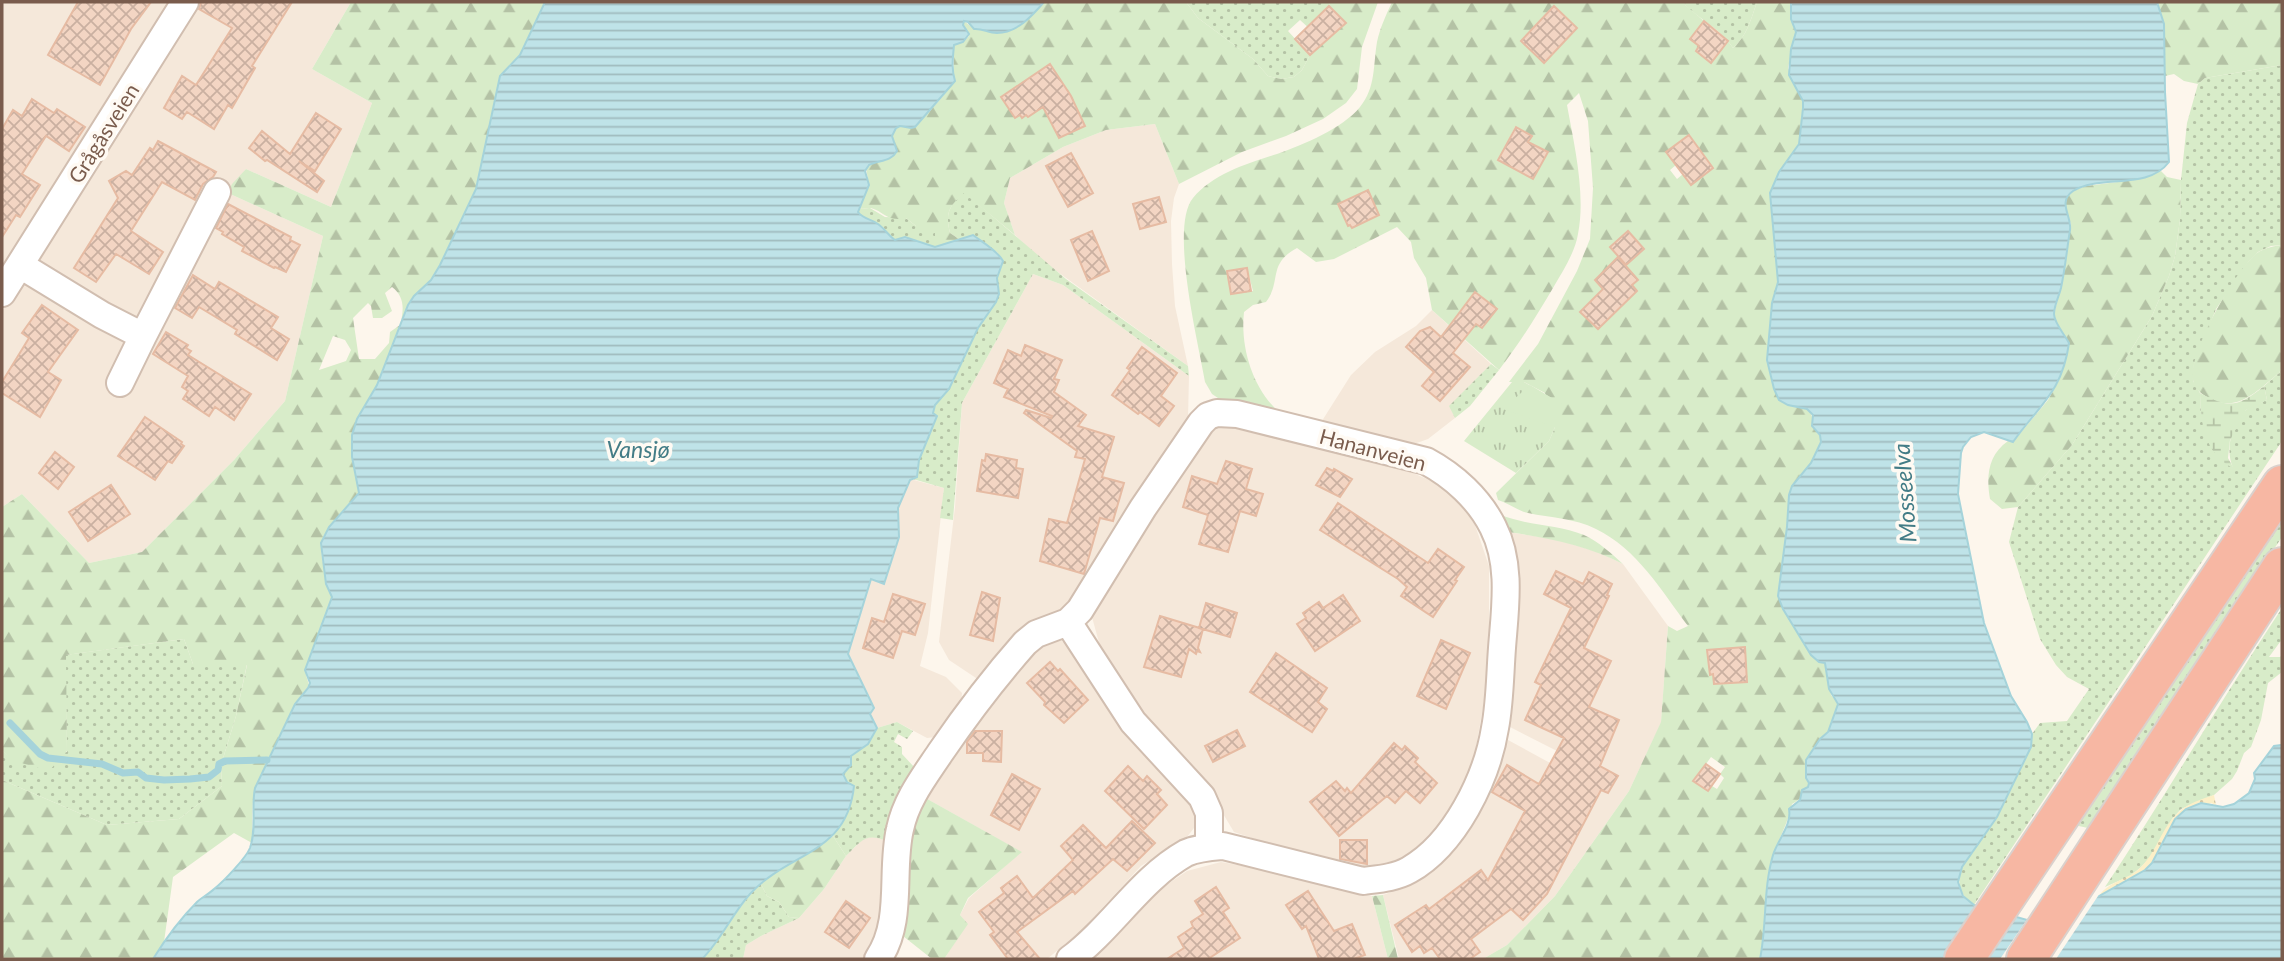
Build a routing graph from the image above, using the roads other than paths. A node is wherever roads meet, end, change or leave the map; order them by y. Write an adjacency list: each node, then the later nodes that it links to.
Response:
1 (185, 2): 3 (street, Grågåsveien)
2 (217, 192): 5 (street)
3 (20, 265): 4 (street, Grågåsveien); 5 (street)
4 (2, 293)
5 (144, 336): 6 (street)
6 (120, 383)
7 (2282, 485): 13 (highway)
8 (2282, 567): 14 (highway)
9 (1068, 622): 10 (street); 10 (street, Hananveien); 11 (street)
10 (1209, 847): 12 (street, Hananveien)
11 (878, 959)
12 (1070, 959)
13 (1964, 959)
14 (2026, 959)

